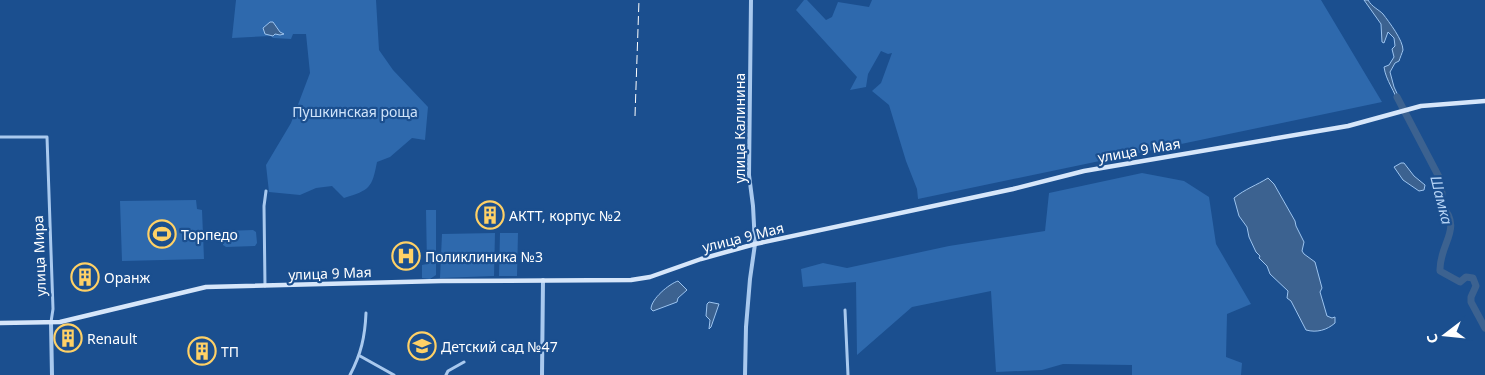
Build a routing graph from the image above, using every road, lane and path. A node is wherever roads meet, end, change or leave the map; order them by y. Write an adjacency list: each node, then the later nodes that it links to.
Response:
1 (751, 0): 5 (street, улица Калинина)
2 (1485, 101): 5 (main road, улица 9 Мая)
3 (0, 137): 11 (street, улица Мира)
4 (266, 192): 7 (street)
5 (755, 244): 6 (main road, улица 9 Мая); 19 (street, улица Калинина)
6 (543, 280): 7 (main road, улица 9 Мая); 18 (street)
7 (265, 286): 11 (main road, улица 9 Мая)
8 (845, 310): 20 (street)
9 (366, 313): 12 (street)
10 (0, 323): 11 (main road, улица 9 Мая)
11 (51, 323): 14 (street, улица Мира)
12 (360, 356): 15 (street); 16 (street)
13 (464, 362): 17 (street)
14 (52, 375)
15 (350, 375)
16 (394, 375)
17 (446, 375)
18 (542, 375)
19 (745, 375)
20 (848, 375)

